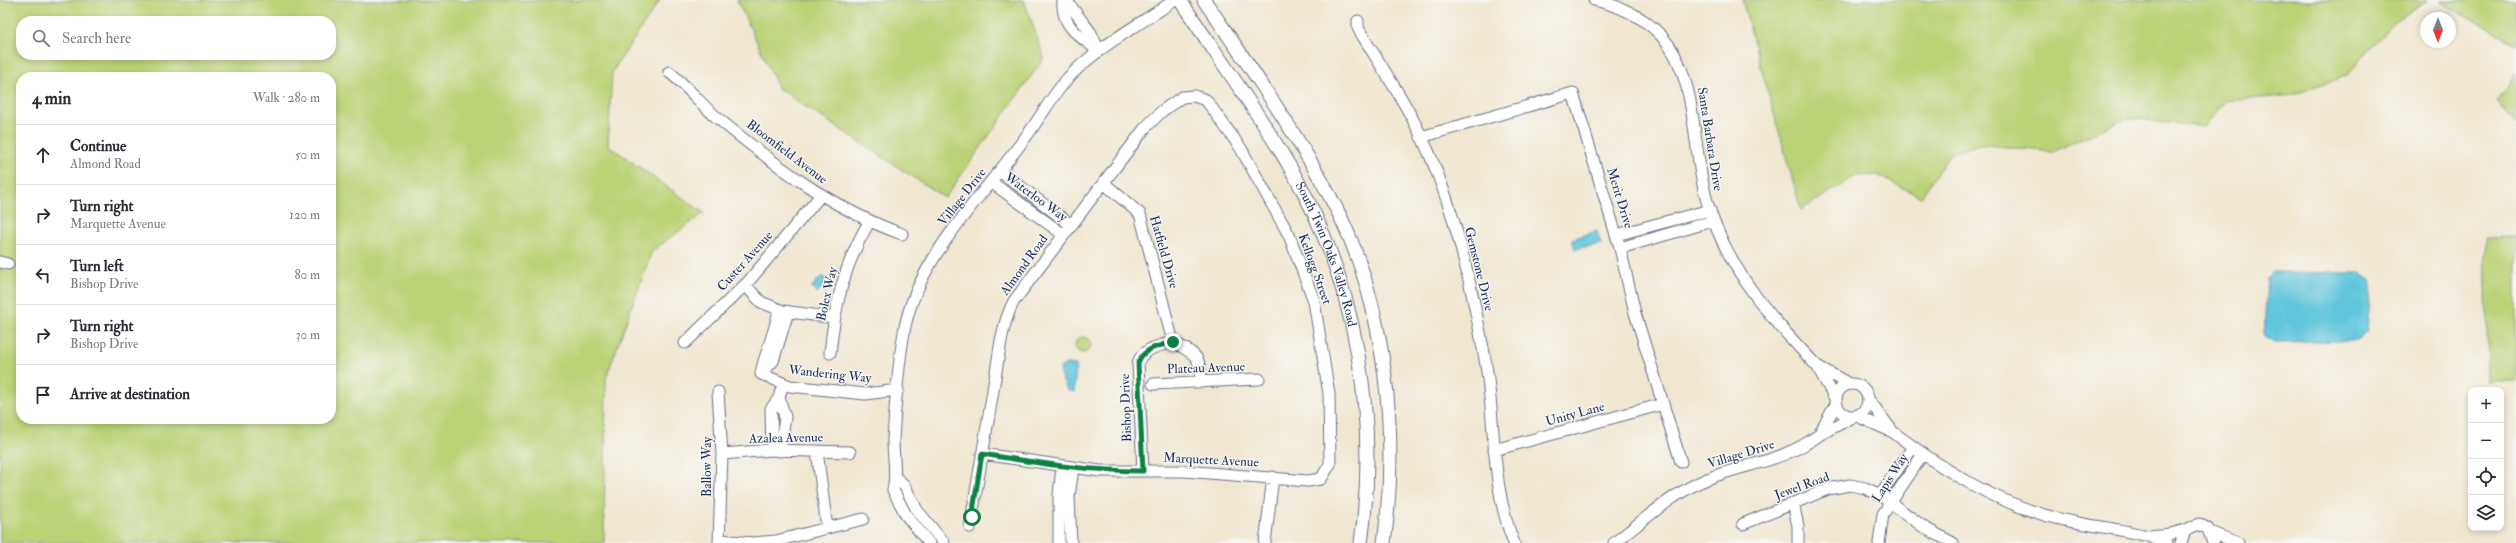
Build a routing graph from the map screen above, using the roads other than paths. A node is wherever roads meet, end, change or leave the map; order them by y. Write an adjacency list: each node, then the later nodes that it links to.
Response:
1 (1064, 0): 6 (street); 8 (street)
2 (1175, 0): 9 (street, Village Drive)
3 (1180, 0): 82 (main road, South Twin Oaks Valley Road)
4 (1204, 0): 83 (main road, South Twin Oaks Valley Road)
5 (1594, 0): 17 (street, Santa Barbara Drive)
6 (1077, 16): 8 (street); 9 (street)
7 (1358, 21): 12 (street, Gemstone Drive)
8 (1069, 24): 9 (street)
9 (1099, 51): 13 (street, Village Drive)
10 (669, 72): 16 (street, Bloomfield Avenue)
11 (1194, 96): 15 (street, Almond Road); 64 (street, Kellogg Street)
12 (1421, 137): 24 (street, Merit Drive); 52 (street, Gemstone Drive)
13 (1000, 171): 14 (street, Village Drive); 20 (street, Waterloo Way)
14 (992, 182): 23 (street, Waterloo Way); 39 (street, Village Drive)
15 (1105, 184): 20 (street, Almond Road); 30 (street, Hatfield Drive)
16 (821, 195): 19 (street, Bloomfield Avenue); 27 (street, Custer Avenue)
17 (1710, 210): 18 (street, Santa Barbara Drive); 21 (street)
18 (1714, 221): 25 (street); 33 (street, Santa Barbara Drive)
19 (869, 222): 22 (street, Bloomfield Avenue); 29 (street, Bolex Way)
20 (1071, 225): 23 (street, Almond Road)
21 (1642, 229): 24 (street); 25 (street)
22 (902, 234)
23 (1064, 235): 56 (street, Almond Road)
24 (1616, 235): 26 (street, Merit Drive)
25 (1645, 241): 26 (street)
26 (1620, 248): 44 (street, Merit Drive)
27 (745, 285): 28 (street); 31 (street, Custer Avenue)
28 (783, 311): 29 (street); 36 (street, Wandering Way)
29 (835, 318): 32 (street, Bolex Way)
30 (1173, 342): 35 (street); 60 (street, Bishop Drive)
31 (685, 343)
32 (830, 353)
33 (1818, 366): 38 (street, Santa Barbara Drive); 43 (street, Santa Barbara Drive)
34 (1260, 380): 35 (street, Plateau Avenue)
35 (1201, 382): 37 (street, Plateau Avenue)
36 (783, 383): 39 (street, Wandering Way); 41 (street)
37 (1153, 384)
38 (1849, 384): 42 (street); 43 (street)
39 (898, 390): 63 (street, Village Drive)
40 (718, 392): 55 (street, Ballow Way)
41 (779, 398): 46 (street); 47 (street)
42 (1869, 400): 45 (street); 48 (street)
43 (1836, 402): 45 (street); 49 (street, Village Drive)
44 (1663, 404): 52 (street, Unity Lane); 58 (street, Merit Drive)
45 (1855, 417): 48 (street); 49 (street, Village Drive)
46 (771, 426): 47 (street); 51 (street)
47 (783, 427): 51 (street)
48 (1893, 432): 50 (street)
49 (1819, 435): 85 (street, Village Drive)
50 (1913, 447): 57 (street); 62 (street, Lapis Way)
51 (776, 450): 53 (street, Azalea Avenue); 55 (street, Azalea Avenue)
52 (1494, 450): 84 (street, Gemstone Drive)
53 (817, 452): 54 (street, Azalea Avenue); 72 (street)
54 (850, 452)
55 (722, 454): 76 (street, Ballow Way)
56 (982, 454): 59 (street, Marquette Avenue); 71 (street, Almond Road)
57 (1923, 454): 65 (street, Lapis Way); 74 (street)
58 (1681, 462)
59 (1067, 468): 60 (street, Marquette Avenue); 79 (street); 80 (street)
60 (1143, 471): 61 (street, Marquette Avenue)
61 (1273, 477): 64 (street, Marquette Avenue); 81 (street)
62 (1892, 477): 65 (street); 66 (street, Lapis Way)
63 (896, 478): 77 (street, Village Drive); 78 (street)
64 (1321, 479)
65 (1902, 484): 67 (street, Lapis Way)
66 (1880, 495): 67 (street, Jewel Road); 68 (street, Jewel Road)
67 (1890, 501): 87 (street, Lapis Way); 88 (street, Jewel Road)
68 (1793, 503): 70 (street, Jewel Road); 86 (street)
69 (863, 519): 72 (street)
70 (1743, 524)
71 (970, 527)
72 (827, 528): 76 (street)
73 (2185, 530): 74 (street); 75 (street); 90 (street)
74 (2148, 536): 89 (street)
75 (2212, 538): 91 (street)
76 (719, 541)
77 (929, 543)
78 (944, 543)
79 (1059, 543)
80 (1070, 543)
81 (1265, 543)
82 (1361, 543)
83 (1384, 543)
84 (1514, 543)
85 (1614, 543)
86 (1798, 543)
87 (1879, 543)
88 (1952, 543)
89 (2167, 543)
90 (2181, 543)
91 (2238, 543)

